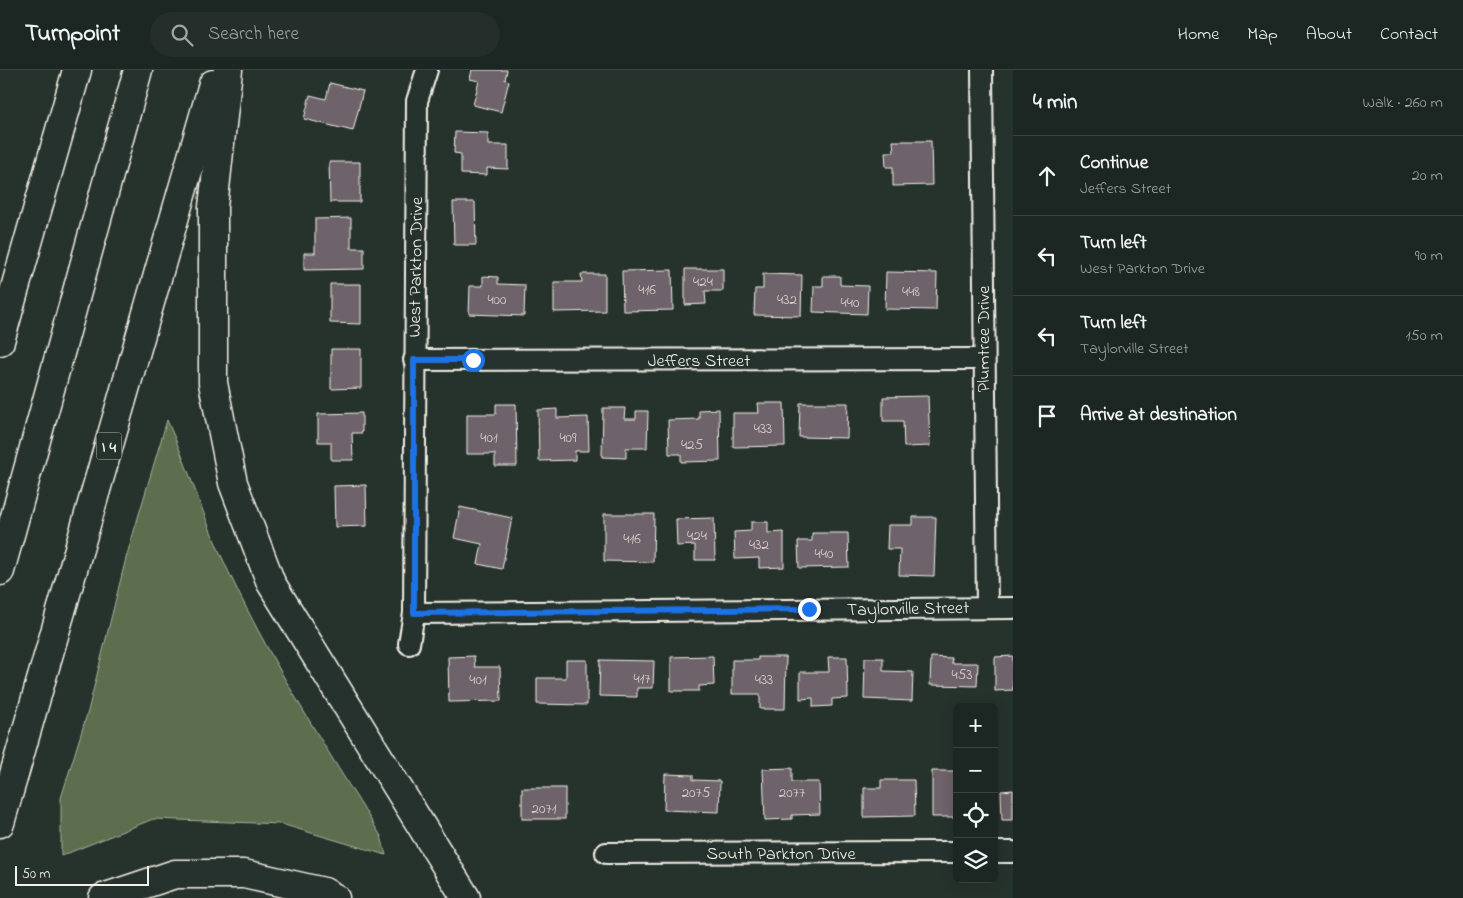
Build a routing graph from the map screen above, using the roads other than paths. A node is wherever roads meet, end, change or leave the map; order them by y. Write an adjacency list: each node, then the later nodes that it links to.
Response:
1 (77, 70): 7 (highway)
2 (138, 70): 12 (highway)
3 (218, 70): 17 (highway, I 4)
4 (228, 70): 24 (highway)
5 (427, 70): 11 (street, West Parkton Drive)
6 (982, 70): 10 (street, Plumtree Drive)
7 (20, 272): 8 (highway); 9 (highway)
8 (0, 314)
9 (0, 341)
10 (983, 359): 11 (street, Jeffers Street); 13 (street, Plumtree Drive)
11 (414, 360): 15 (street, West Parkton Drive)
12 (0, 571)
13 (987, 608): 14 (street, Taylorville Street); 15 (street, Taylorville Street)
14 (1013, 608)
15 (414, 613): 16 (street, West Parkton Drive)
16 (409, 644)
17 (0, 823)
18 (953, 852): 21 (street, South Parkton Drive)
19 (998, 852): 20 (street)
20 (1013, 852)
21 (606, 853)
22 (103, 898): 23 (highway)
23 (335, 898)
24 (466, 898)

